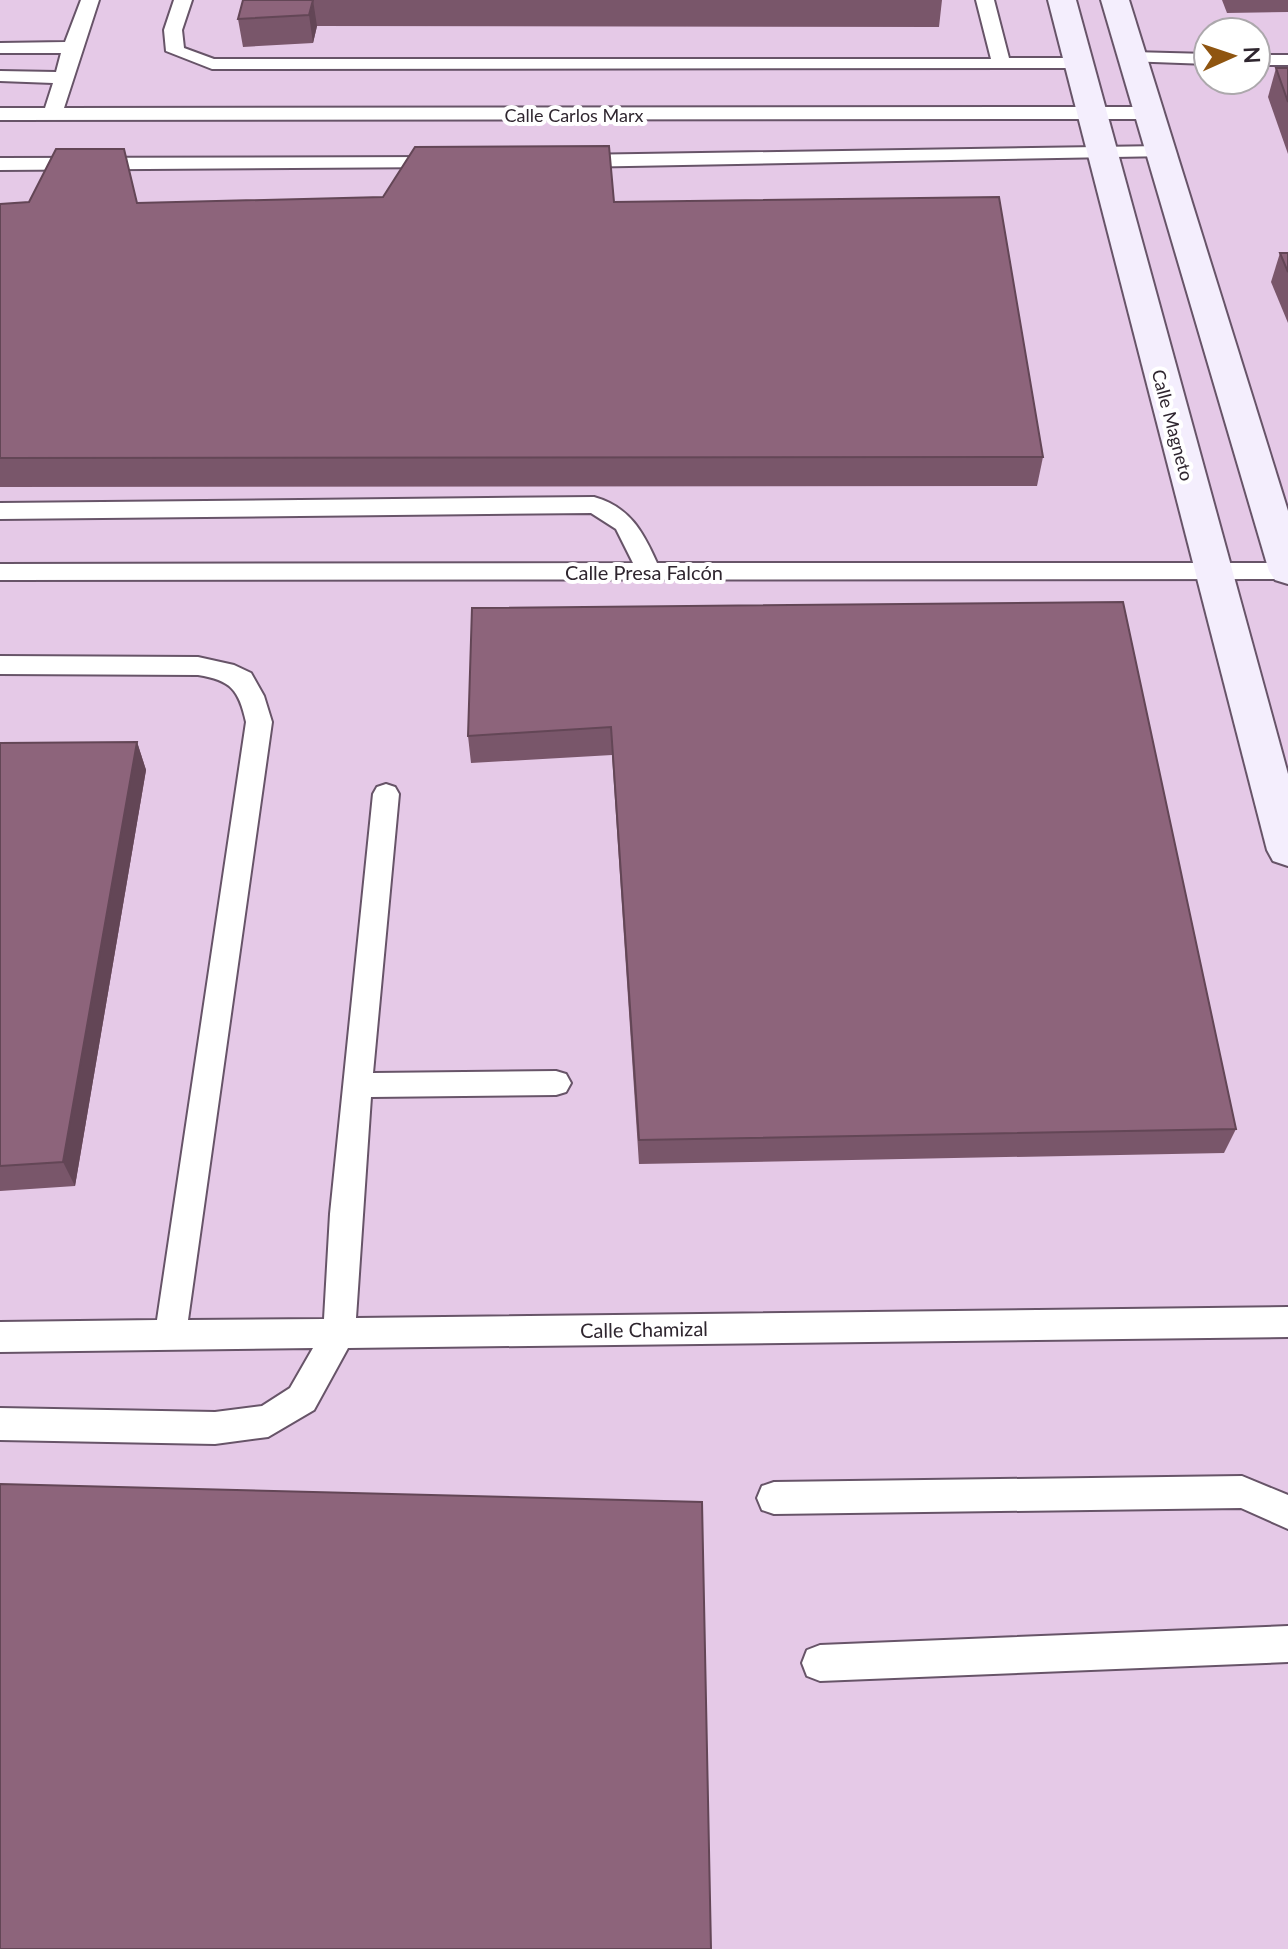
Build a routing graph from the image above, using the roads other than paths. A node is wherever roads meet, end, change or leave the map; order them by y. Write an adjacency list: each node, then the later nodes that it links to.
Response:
1 (90, 0): 6 (lane)
2 (183, 0): 11 (lane)
3 (985, 0): 11 (lane)
4 (1062, 0): 10 (main road, Calle Magneto)
5 (1115, 0): 8 (main road)
6 (72, 47): 7 (lane); 13 (lane)
7 (0, 48)
8 (1132, 57): 9 (lane); 15 (main road)
9 (1192, 59)
10 (1079, 63): 11 (lane); 14 (main road, Calle Magneto)
11 (1001, 64)
12 (0, 76): 13 (lane)
13 (63, 78): 17 (lane)
14 (1091, 113): 15 (lane, Calle Carlos Marx); 17 (lane, Calle Carlos Marx); 19 (main road, Calle Magneto)
15 (1149, 113): 18 (main road)
16 (0, 114): 17 (lane, Calle Carlos Marx)
17 (53, 114)
18 (1162, 152): 19 (lane); 25 (main road)
19 (1102, 154): 20 (lane); 24 (main road, Calle Magneto)
20 (550, 161)
21 (455, 163): 22 (lane)
22 (0, 164)
23 (0, 511): 27 (lane)
24 (1211, 569): 25 (lane, Calle Presa Falcón); 27 (lane, Calle Presa Falcón); 30 (main road, Calle Magneto)
25 (1288, 571)
26 (0, 572): 27 (lane, Calle Presa Falcón)
27 (649, 572)
28 (0, 665): 35 (lane)
29 (386, 794): 32 (lane)
30 (1288, 850)
31 (556, 1083): 32 (lane)
32 (360, 1085): 34 (lane)
33 (1288, 1322): 34 (lane, Calle Chamizal)
34 (339, 1333): 35 (lane, Calle Chamizal); 37 (lane)
35 (171, 1335): 36 (lane, Calle Chamizal)
36 (0, 1337)
37 (0, 1424)
38 (774, 1498): 39 (lane)
39 (1288, 1512)
40 (1288, 1644): 41 (lane)
41 (820, 1663)

